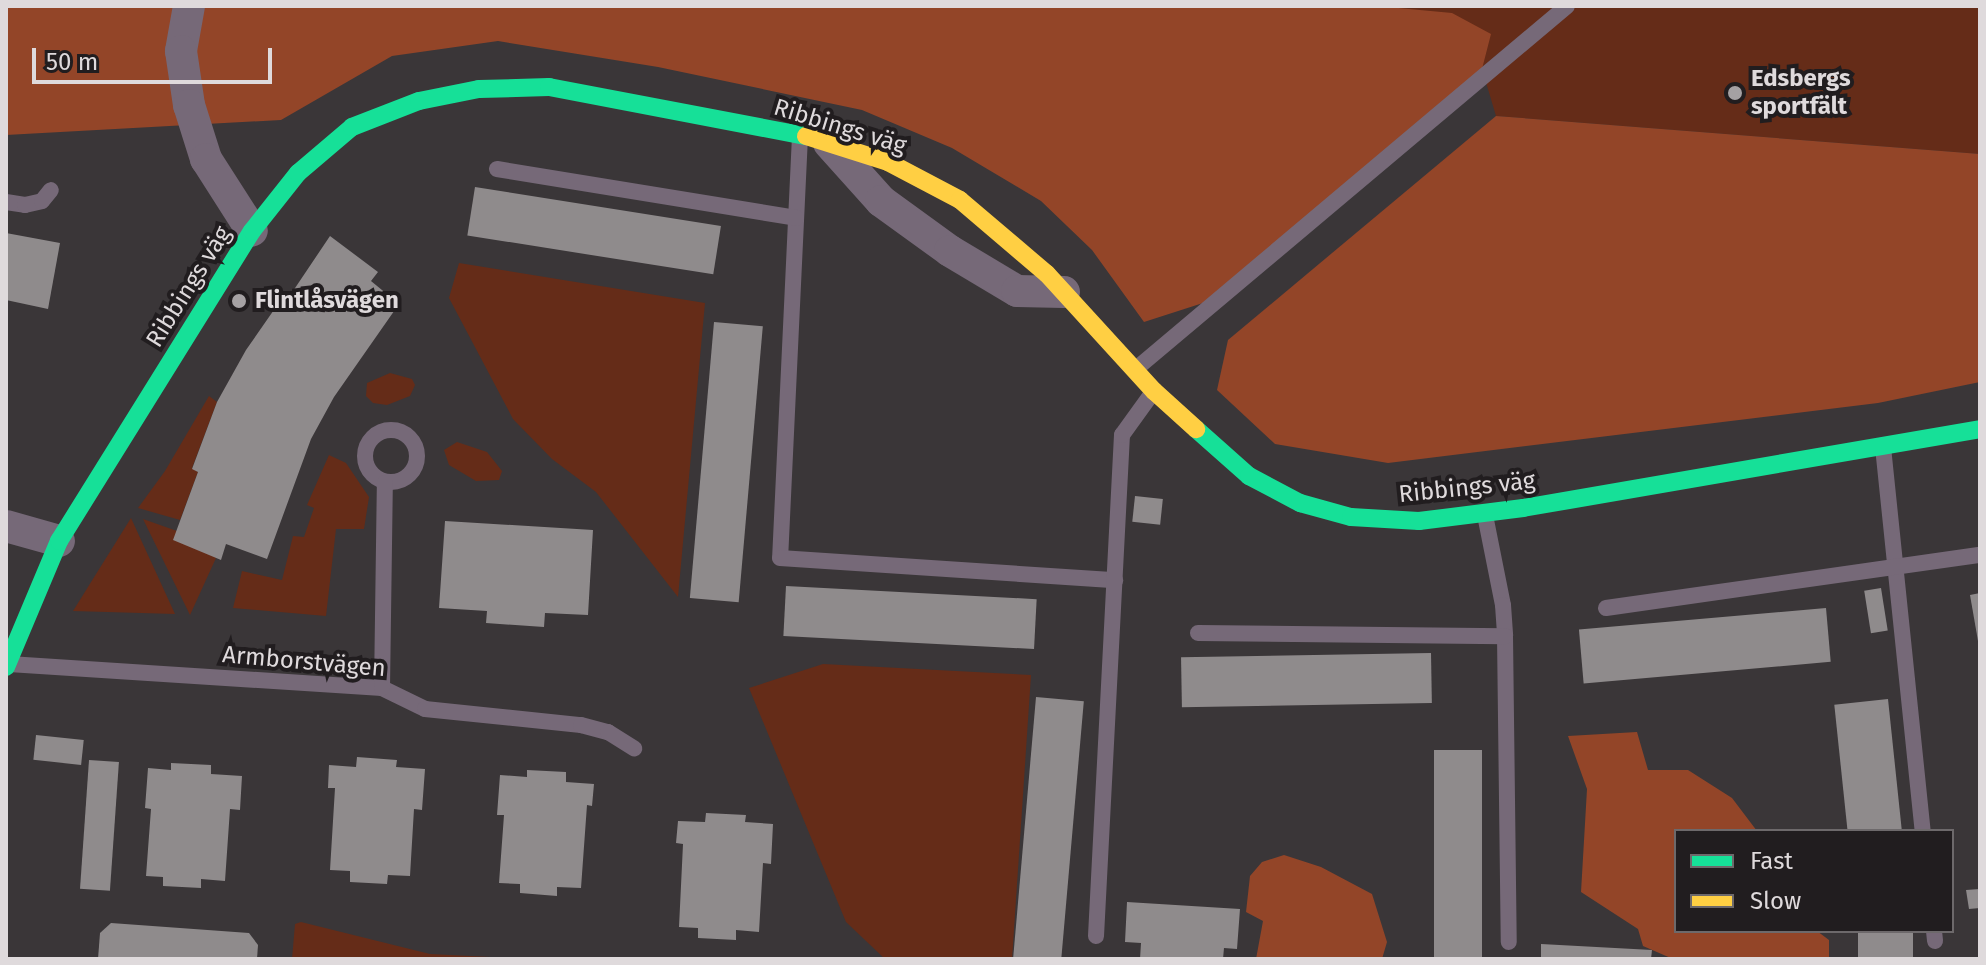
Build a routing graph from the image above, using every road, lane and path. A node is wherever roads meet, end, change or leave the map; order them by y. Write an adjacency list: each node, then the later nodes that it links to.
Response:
1 (189, 6): 8 (street)
2 (1567, 6): 10 (lane)
3 (815, 139): 7 (lane); 8 (street, Ribbings väg); 9 (street, Ribbings väg); 9 (street)
4 (497, 169): 7 (lane)
5 (51, 190): 6 (lane)
6 (6, 202)
7 (796, 218): 20 (lane)
8 (252, 231): 17 (street, Ribbings väg)
9 (1064, 292): 10 (street, Ribbings väg)
10 (1136, 369): 11 (street, Ribbings väg)
11 (1154, 391): 15 (street, Ribbings väg); 20 (lane)
12 (1980, 429): 13 (street, Ribbings väg)
13 (1883, 446): 15 (street, Ribbings väg); 19 (lane)
14 (385, 483): 25 (lane)
15 (1484, 513): 23 (lane)
16 (6, 526): 17 (street)
17 (59, 541): 24 (street, Ribbings väg)
18 (1980, 555): 19 (lane)
19 (1895, 568): 21 (lane); 27 (lane)
20 (1115, 580): 28 (lane)
21 (1606, 608)
22 (1198, 633): 23 (lane)
23 (1505, 636): 29 (lane)
24 (7, 666): 25 (lane, Armborstvägen)
25 (382, 688): 26 (lane, Armborstvägen)
26 (634, 748)
27 (1923, 829)
28 (1096, 936)
29 (1509, 942)

